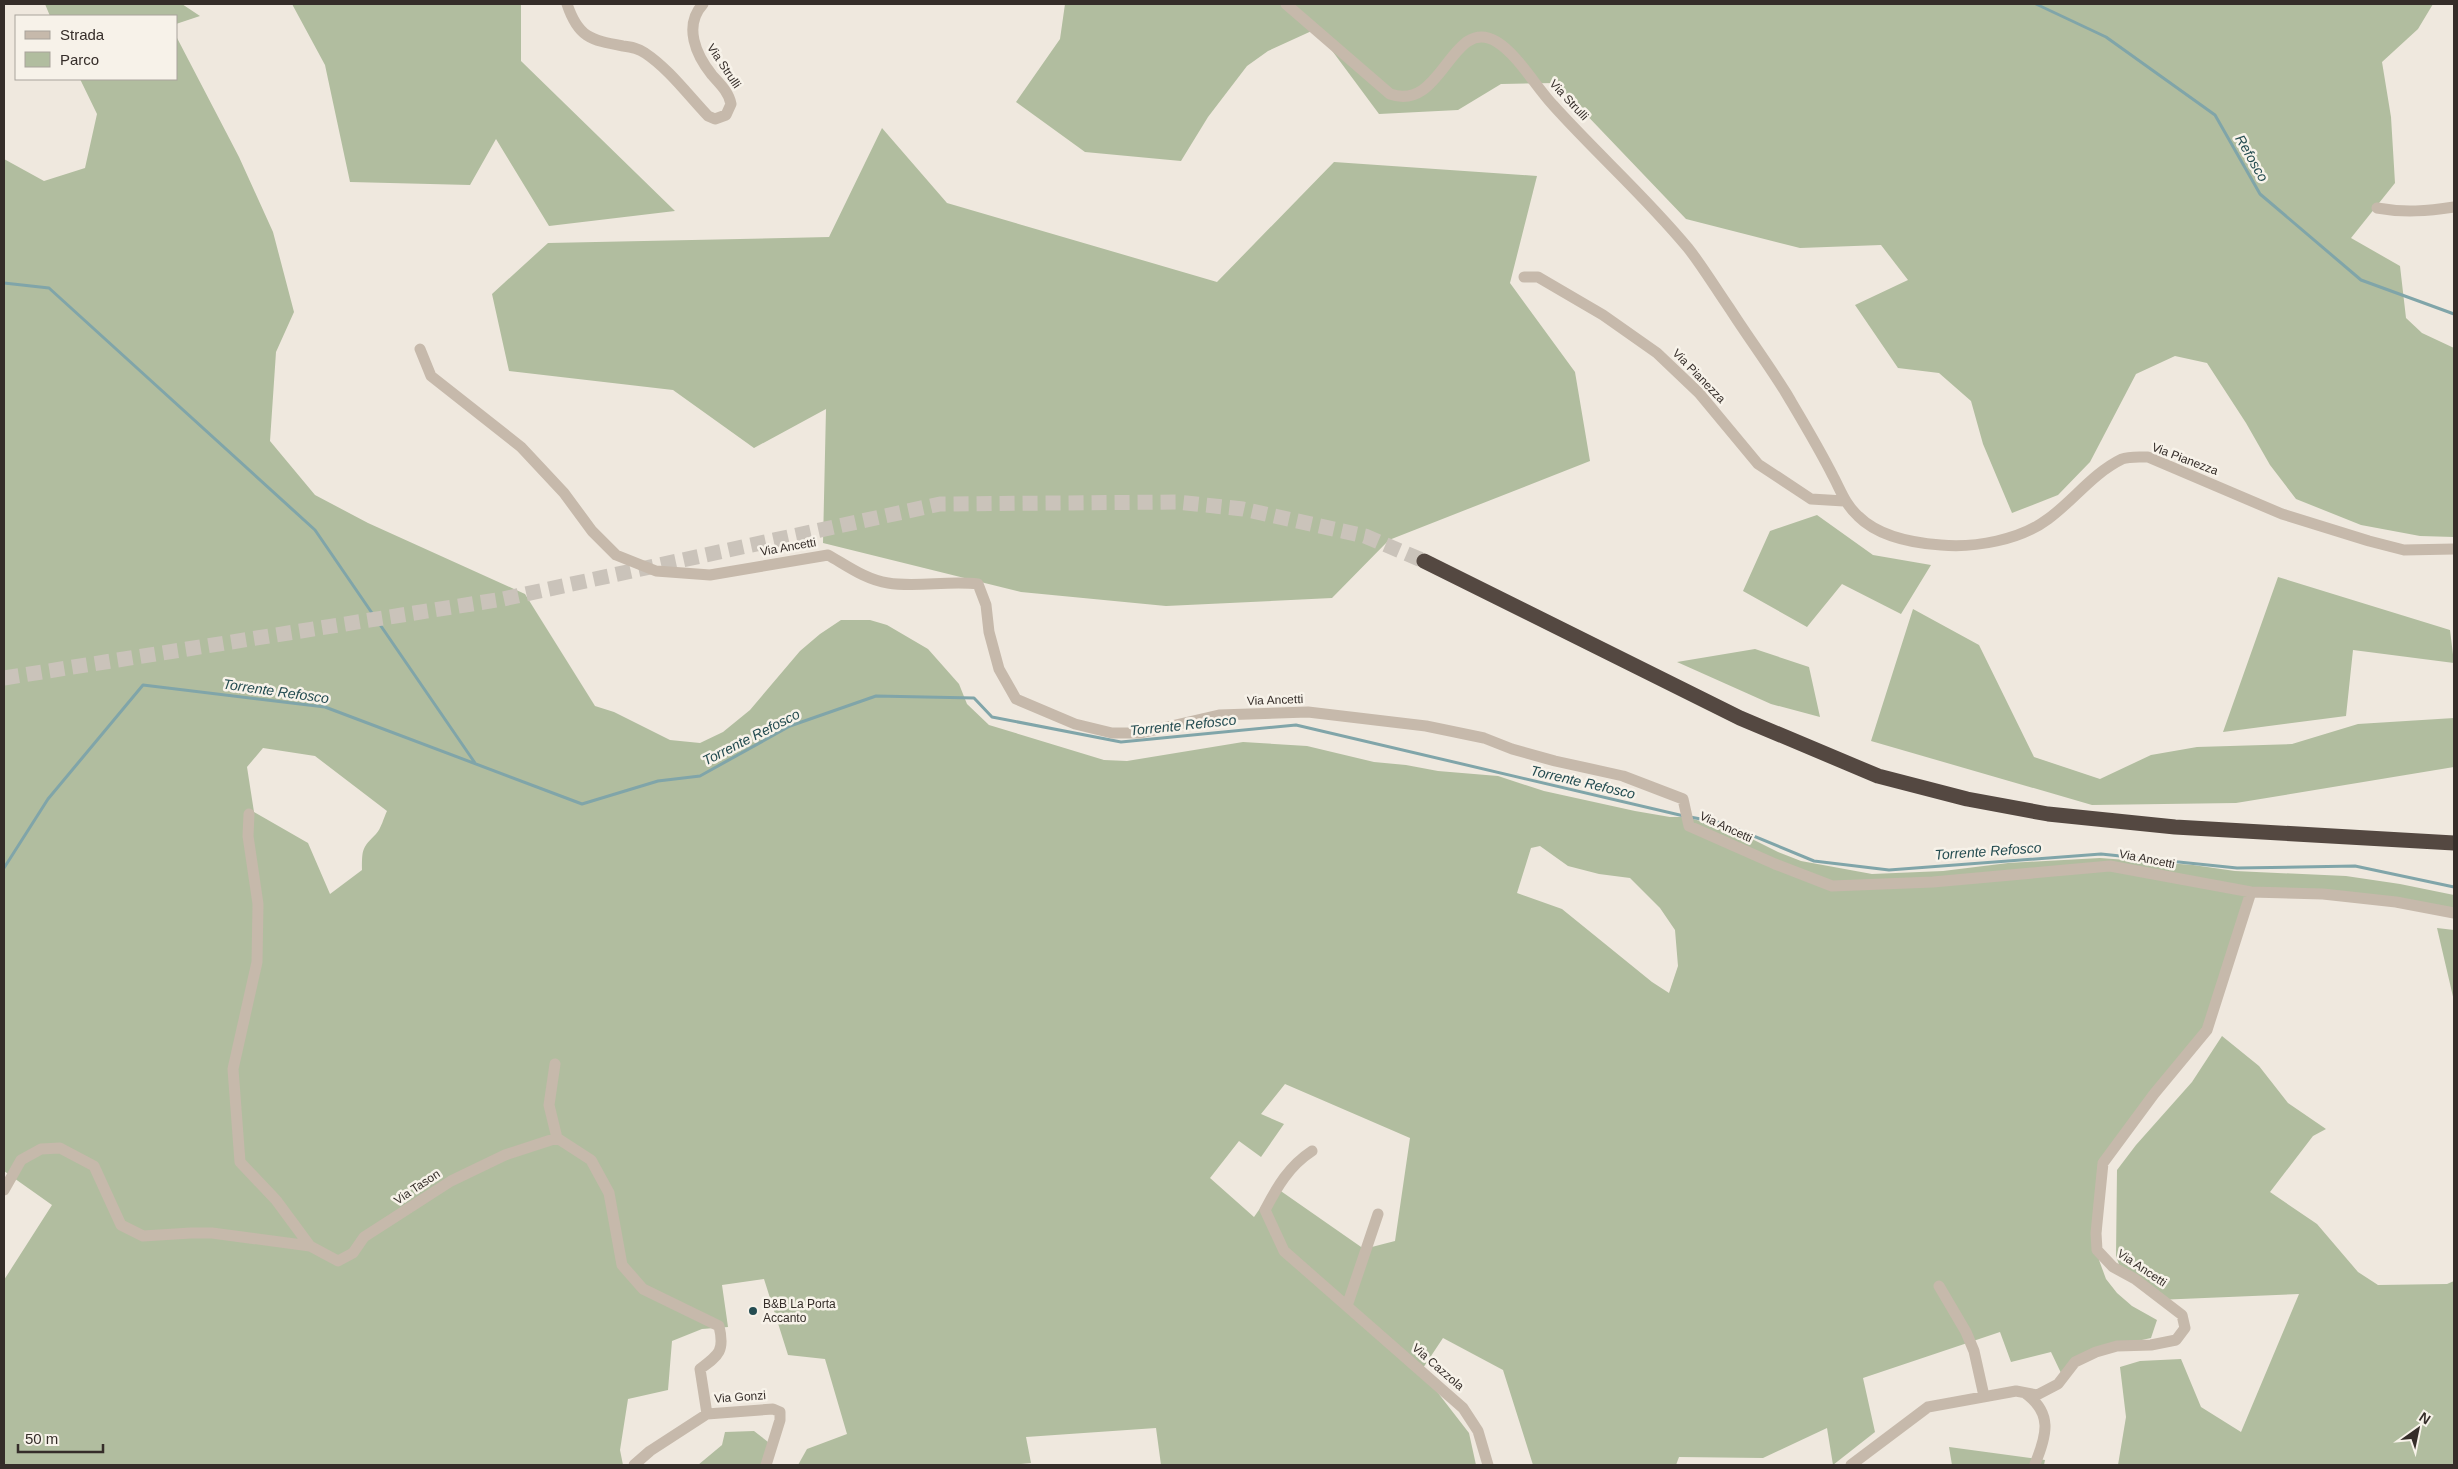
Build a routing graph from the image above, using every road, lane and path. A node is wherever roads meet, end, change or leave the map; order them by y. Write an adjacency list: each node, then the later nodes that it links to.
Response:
1 (567, 4): 2 (street, Via Strulli)
2 (703, 4)
3 (1286, 4): 8 (street, Via Strulli)
4 (2454, 207): 5 (street)
5 (2378, 208)
6 (1524, 277): 9 (street, Via Pianezza)
7 (420, 349): 14 (street, Via Ancetti)
8 (1785, 391): 9 (street, Via Pianezza)
9 (1844, 501): 10 (street, Via Pianezza)
10 (2454, 548)
11 (1424, 561): 13 (highway)
12 (249, 814): 21 (street)
13 (2454, 843)
14 (2251, 892): 15 (street, Via Ancetti); 24 (street, Via Ancetti)
15 (2454, 913)
16 (555, 1064): 17 (street)
17 (557, 1138): 21 (street, Via Tason); 26 (street)
18 (1312, 1151): 23 (street, Via Cazzola)
19 (4, 1190): 21 (street, Via Tason)
20 (1378, 1214): 23 (street)
21 (310, 1246)
22 (1939, 1286): 25 (street)
23 (1347, 1306): 30 (street, Via Cazzola)
24 (2025, 1393): 25 (street, Via Ancetti); 27 (street)
25 (1984, 1396): 31 (street, Via Ancetti)
26 (707, 1414): 28 (street, Via Gonzi); 29 (street, Via Gonzi)
27 (2035, 1464)
28 (634, 1465)
29 (766, 1465)
30 (1488, 1465)
31 (1851, 1465)

